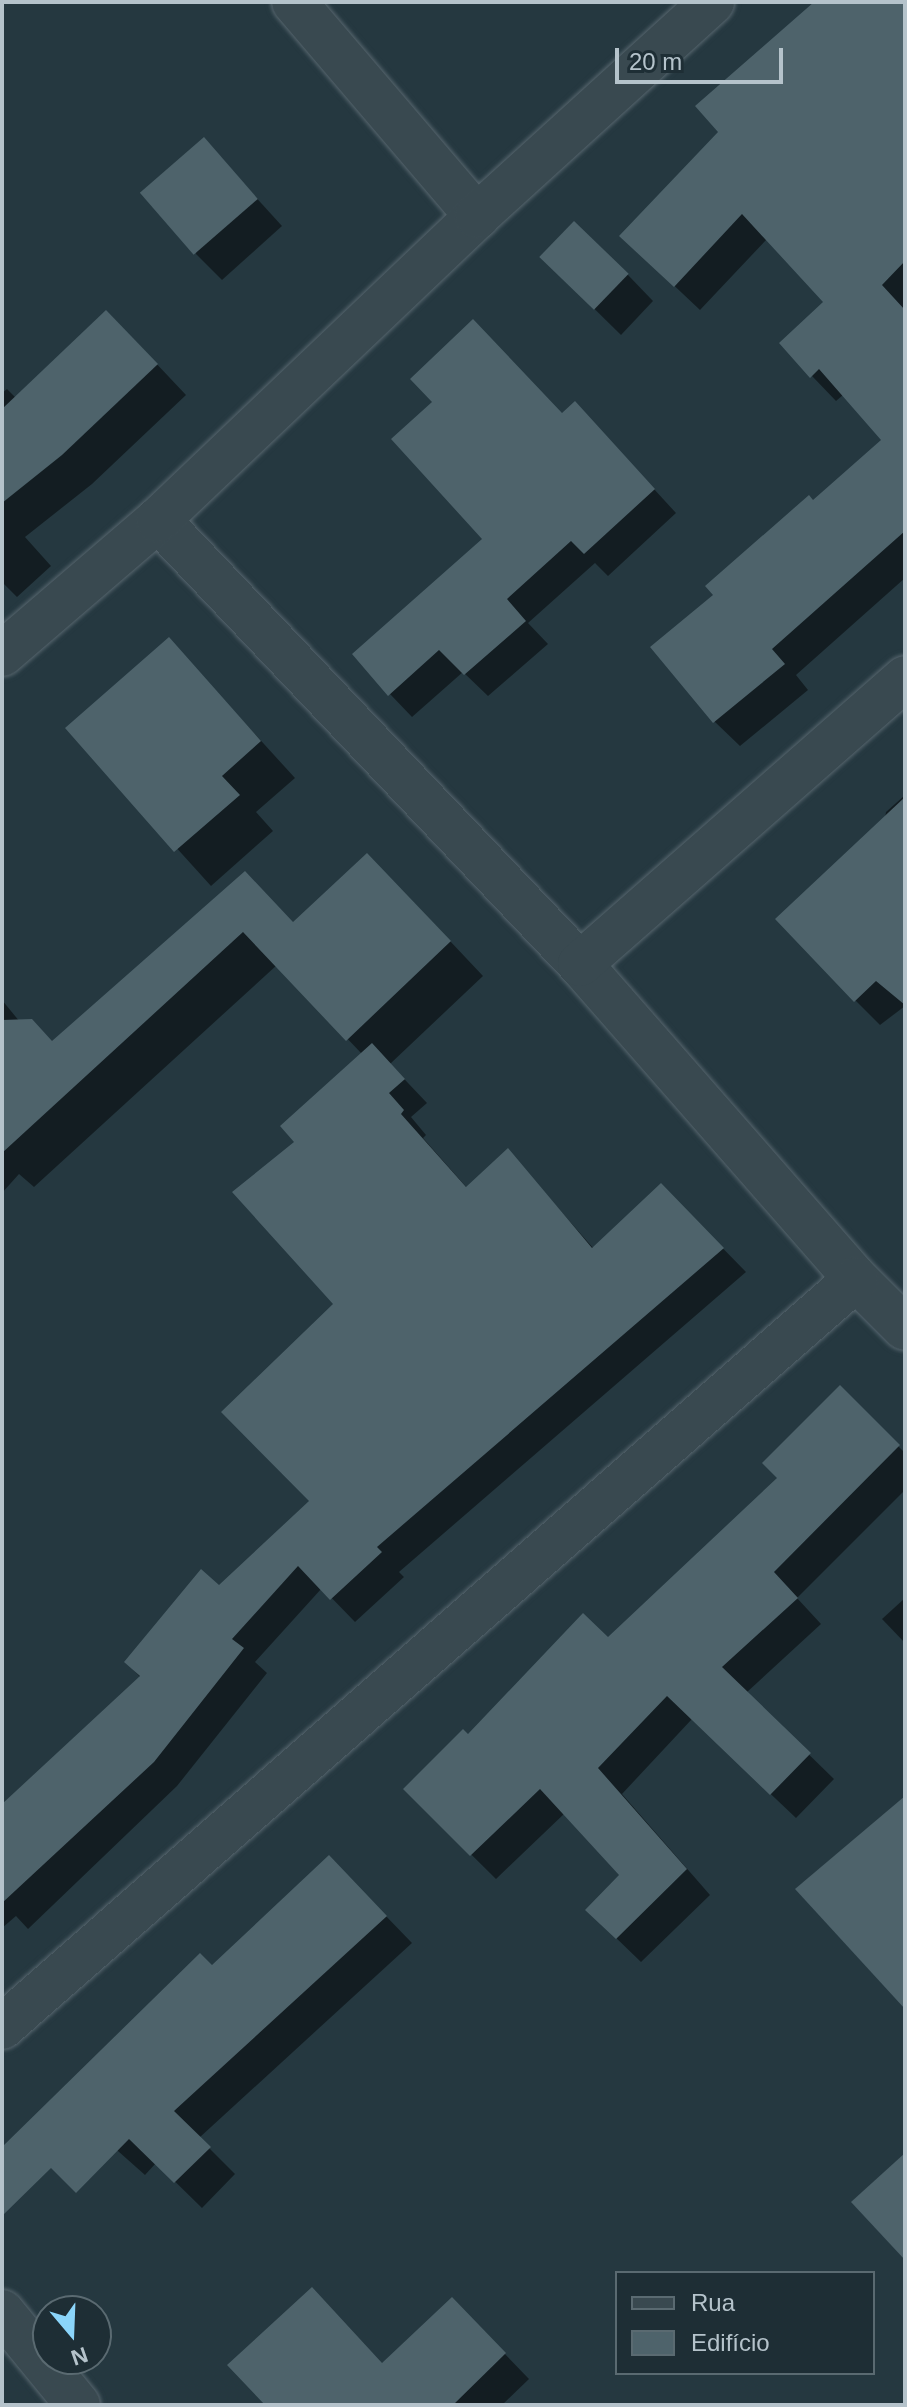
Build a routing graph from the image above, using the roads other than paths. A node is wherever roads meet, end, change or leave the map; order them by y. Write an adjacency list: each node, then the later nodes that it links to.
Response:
1 (294, 2): 3 (street)
2 (712, 2): 3 (street)
3 (477, 216): 4 (street)
4 (158, 520): 5 (street); 7 (street)
5 (2, 654)
6 (905, 678): 7 (street)
7 (580, 964): 8 (street)
8 (856, 1279): 9 (street); 10 (street)
9 (905, 1328)
10 (2, 2027)
11 (2, 2312): 12 (street)
12 (78, 2405)

